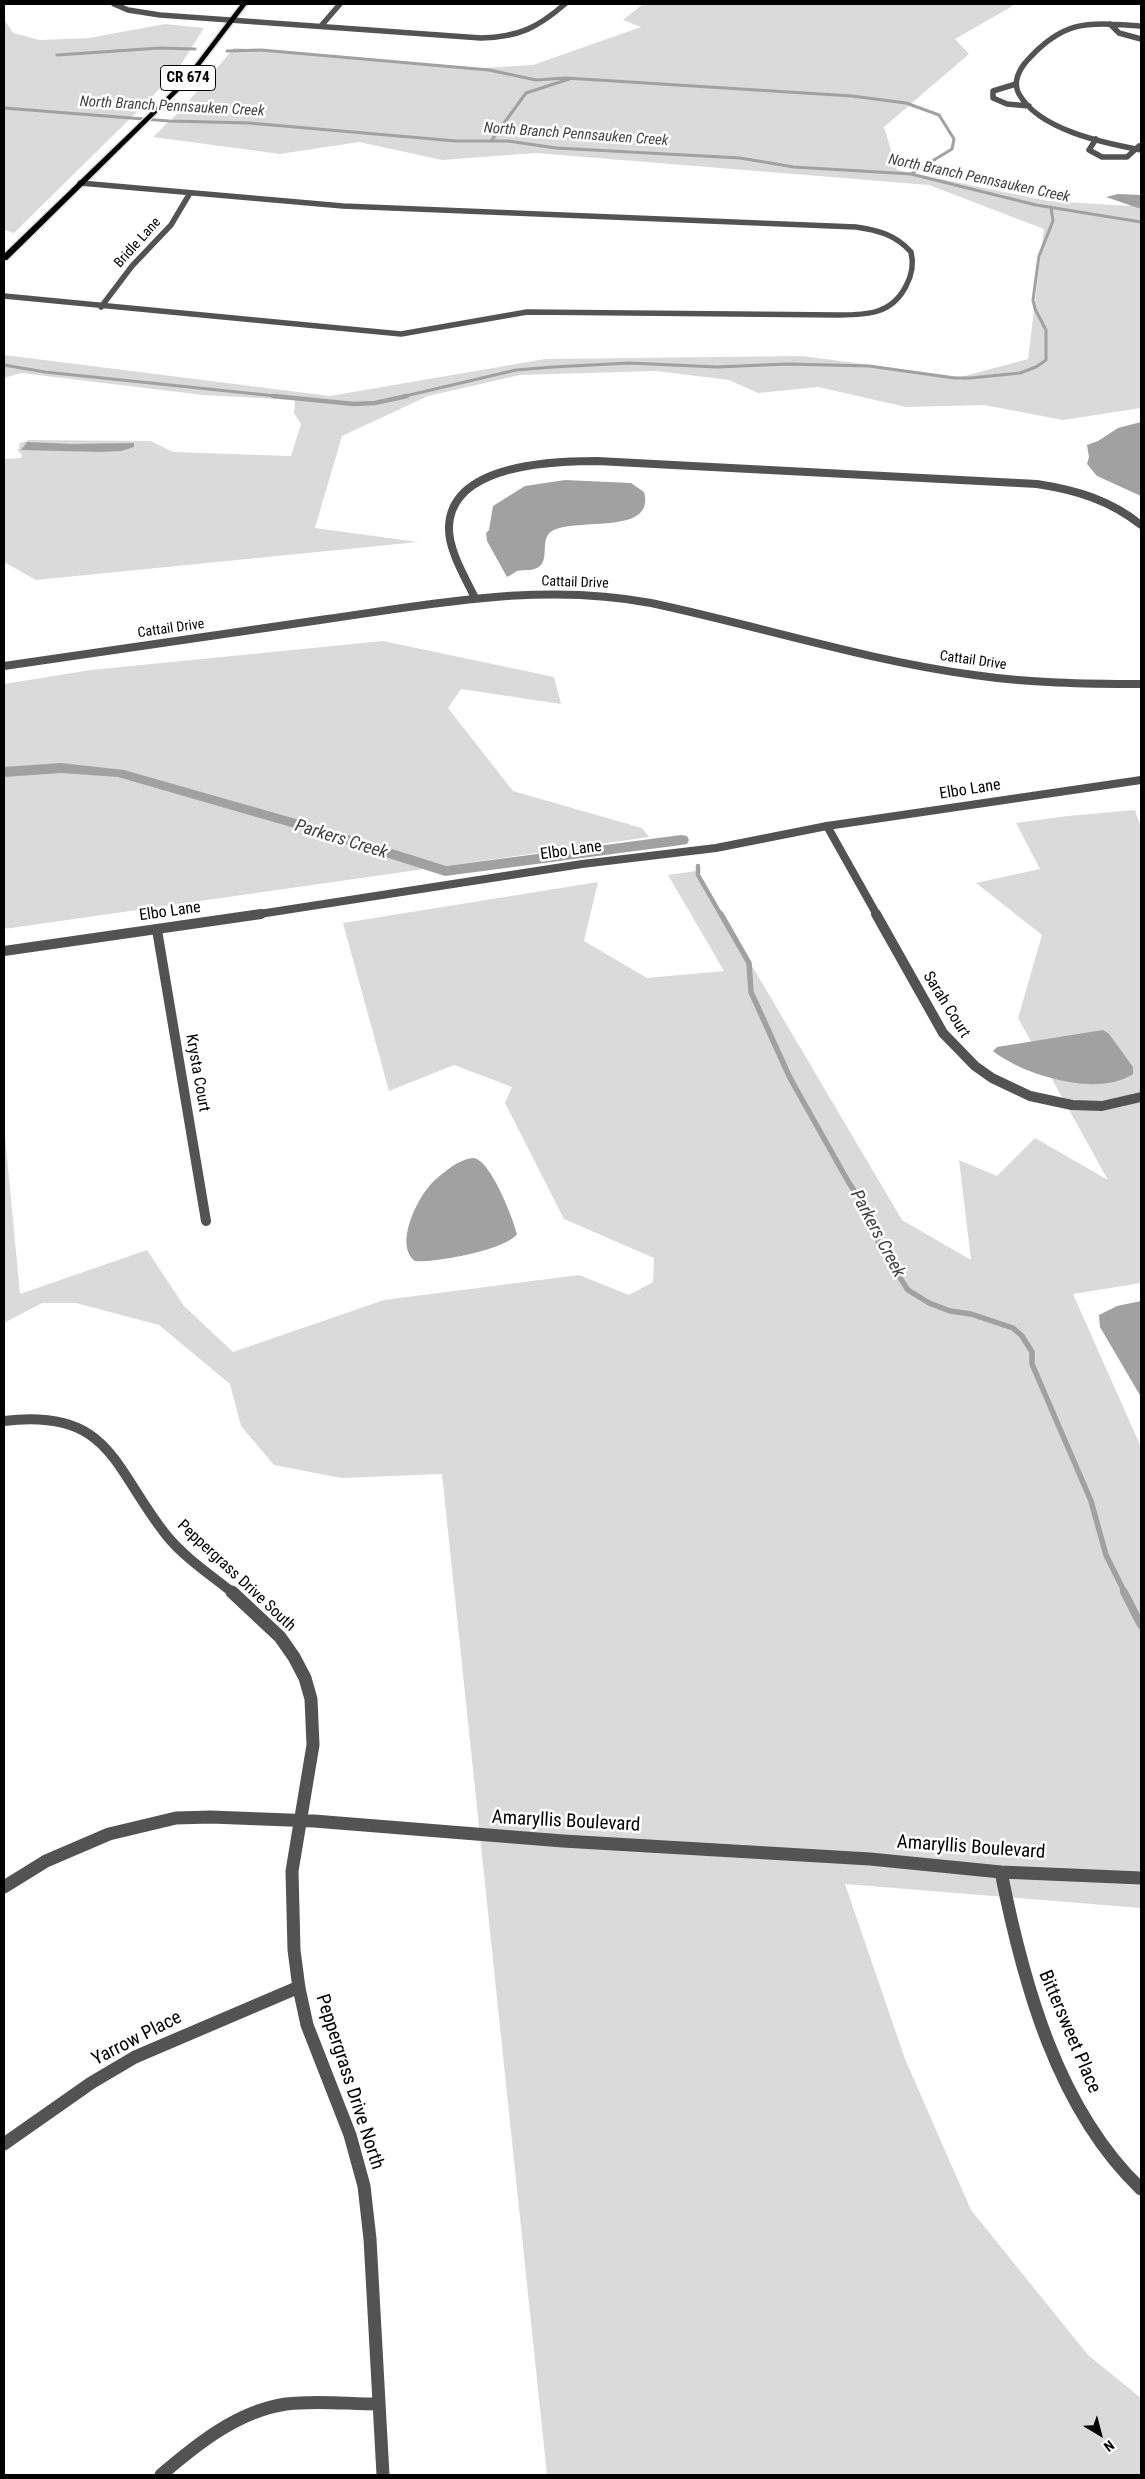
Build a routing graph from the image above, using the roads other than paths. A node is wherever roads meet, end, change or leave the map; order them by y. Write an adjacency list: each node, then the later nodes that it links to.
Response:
1 (114, 4): 5 (street)
2 (244, 4): 5 (main road, CR 674)
3 (340, 4): 7 (street)
4 (565, 4): 7 (street)
5 (232, 19): 7 (street); 15 (main road, CR 674)
6 (1110, 24): 8 (street); 9 (street); 10 (street)
7 (321, 26)
8 (1141, 26)
9 (1141, 39)
10 (1016, 84): 11 (street); 11 (street)
11 (1029, 106): 12 (street)
12 (1096, 139): 14 (street); 14 (street)
13 (1141, 143): 14 (street)
14 (1139, 150)
15 (80, 183): 16 (street); 17 (main road, CR 674)
16 (190, 193): 19 (street, Bridle Lane); 19 (street)
17 (4, 258)
18 (4, 296): 19 (street)
19 (101, 307)
20 (1141, 525): 21 (street)
21 (475, 598): 22 (street, Cattail Drive); 23 (street, Cattail Drive)
22 (4, 666)
23 (1141, 684)
24 (1141, 780): 25 (street, Elbo Lane)
25 (827, 826): 26 (street, Elbo Lane); 28 (street, Sarah Court)
26 (158, 930): 27 (street, Elbo Lane); 29 (street, Krysta Court)
27 (4, 951)
28 (1141, 1097)
29 (206, 1221)
30 (4, 1421): 31 (street, Peppergrass Drive South)
31 (300, 1820): 32 (street, Amaryllis Boulevard); 34 (street, Amaryllis Boulevard); 35 (street, Peppergrass Drive North)
32 (1001, 1872): 33 (street, Amaryllis Boulevard); 37 (street, Bittersweet Place)
33 (1141, 1878)
34 (4, 1887)
35 (298, 1987): 36 (street, Yarrow Place); 38 (street, Peppergrass Drive North)
36 (4, 2144)
37 (1141, 2189)
38 (378, 2404): 39 (street); 40 (street, Peppergrass Drive North)
39 (161, 2475)
40 (383, 2475)

